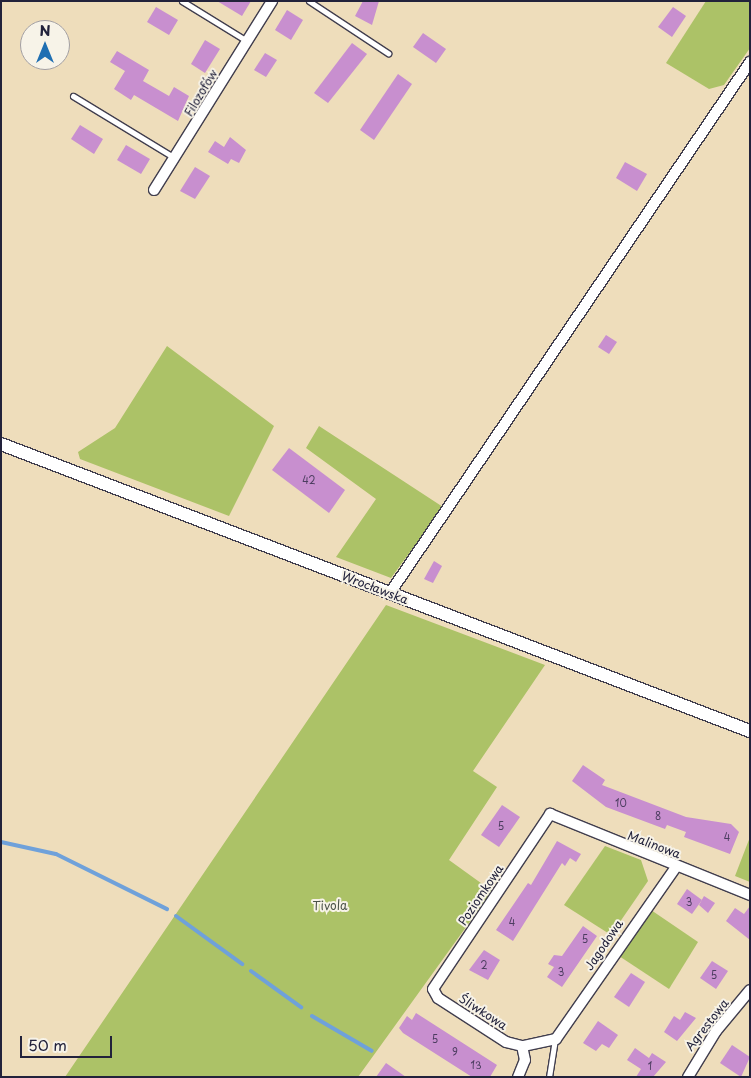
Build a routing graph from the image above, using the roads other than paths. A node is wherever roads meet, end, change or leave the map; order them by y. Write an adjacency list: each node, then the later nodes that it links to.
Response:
1 (182, 1): 4 (lane)
2 (272, 1): 4 (street, Filozofów)
3 (309, 1): 5 (lane)
4 (247, 40): 8 (street, Filozofów)
5 (388, 53)
6 (750, 62): 11 (street)
7 (73, 96): 8 (lane)
8 (176, 158): 9 (street, Filozofów)
9 (154, 190)
10 (1, 444): 11 (street, Wrocławska)
11 (390, 593): 12 (street, Wrocławska)
12 (750, 731)
13 (550, 814): 14 (street, Malinowa); 16 (street, Poziomkowa)
14 (676, 867): 15 (street, Malinowa); 18 (street, Jagodowa)
15 (750, 895)
16 (433, 989): 19 (street, Śliwkowa)
17 (750, 990): 22 (street, Agrestowa)
18 (556, 1039): 19 (street); 21 (lane)
19 (522, 1046): 20 (street)
20 (518, 1077)
21 (549, 1077)
22 (688, 1077)

